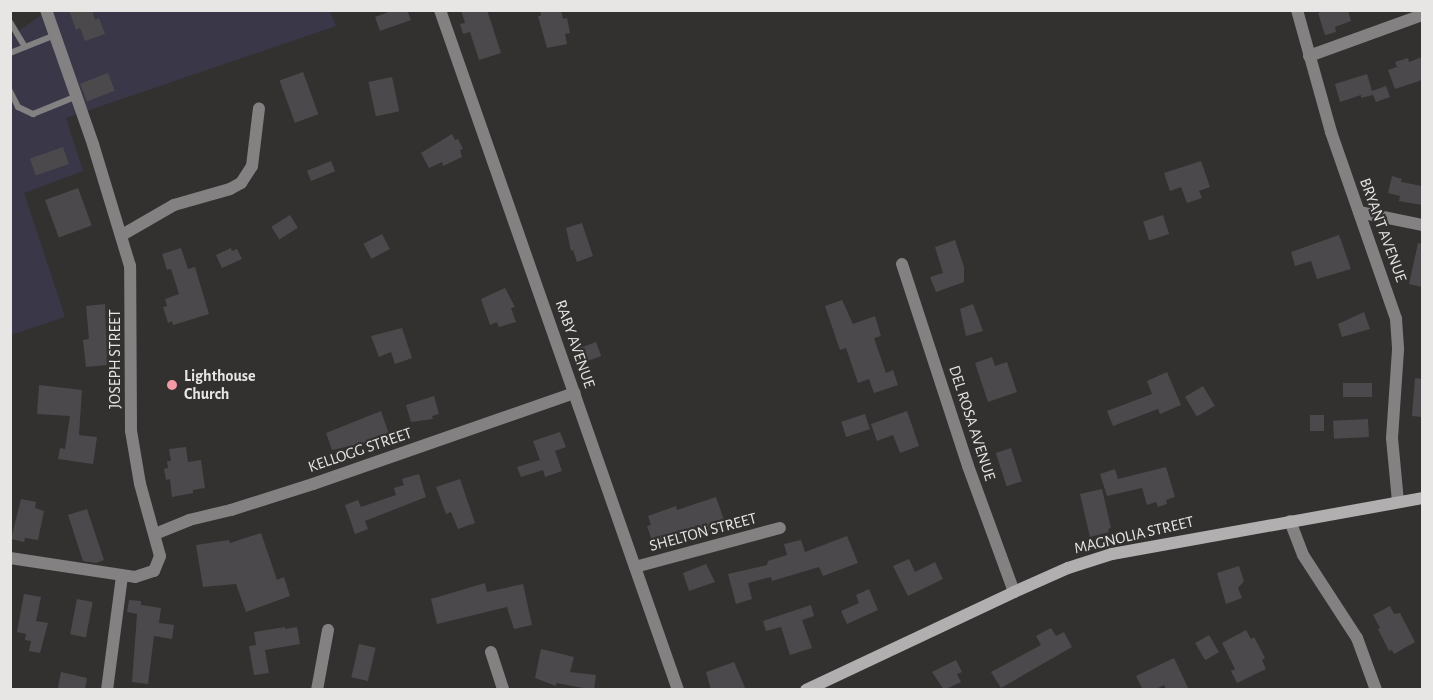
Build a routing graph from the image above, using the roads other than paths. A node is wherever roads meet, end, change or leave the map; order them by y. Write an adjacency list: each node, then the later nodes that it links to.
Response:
1 (46, 10): 6 (street, JOSEPH STREET)
2 (440, 10): 17 (street, RABY AVENUE)
3 (1297, 10): 9 (street, BRYANT AVENUE)
4 (1422, 15): 9 (street)
5 (10, 22): 7 (lane)
6 (55, 35): 7 (lane); 11 (street, JOSEPH STREET)
7 (25, 47): 8 (lane)
8 (10, 53)
9 (1309, 56): 13 (street, BRYANT AVENUE)
10 (10, 91): 11 (lane)
11 (77, 96): 15 (street, JOSEPH STREET)
12 (259, 108): 15 (street)
13 (1359, 212): 14 (street); 19 (street, BRYANT AVENUE)
14 (1422, 225)
15 (122, 235): 22 (street, JOSEPH STREET)
16 (902, 264): 26 (street, DEL ROSA AVENUE)
17 (575, 393): 22 (street, KELLOGG STREET); 24 (street, RABY AVENUE)
18 (1422, 498): 19 (street, MAGNOLIA STREET)
19 (1398, 502): 20 (street, MAGNOLIA STREET)
20 (1290, 521): 26 (street, MAGNOLIA STREET); 34 (street)
21 (780, 528): 24 (street, SHELTON STREET)
22 (155, 534): 25 (street, JOSEPH STREET)
23 (10, 558): 25 (street, JOSEPH STREET)
24 (635, 567): 32 (street, RABY AVENUE)
25 (122, 576): 29 (street)
26 (1014, 591): 33 (street, MAGNOLIA STREET)
27 (328, 630): 30 (street)
28 (491, 652): 31 (street)
29 (107, 690)
30 (317, 690)
31 (503, 690)
32 (678, 690)
33 (806, 690)
34 (1376, 690)

